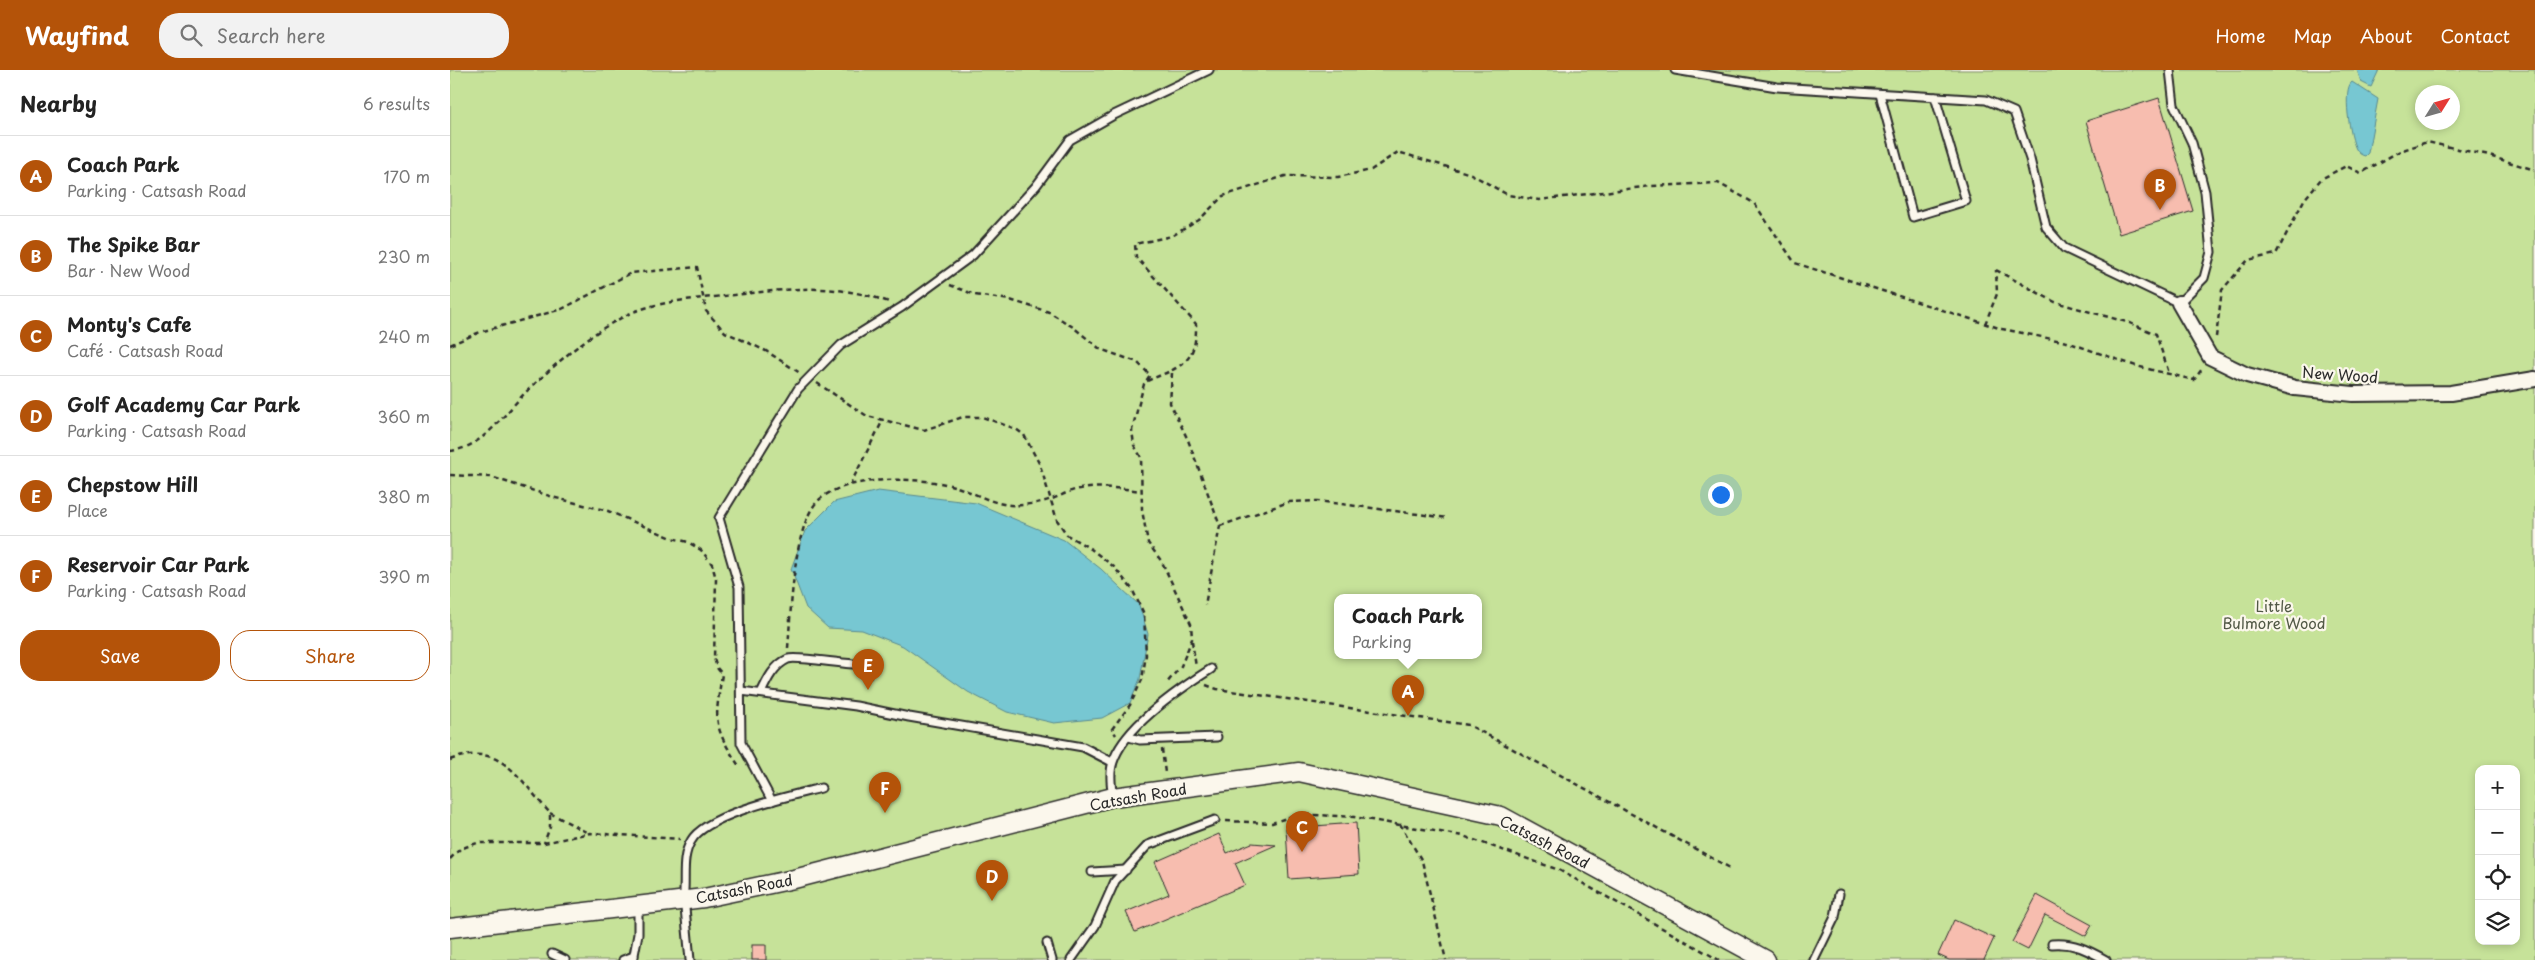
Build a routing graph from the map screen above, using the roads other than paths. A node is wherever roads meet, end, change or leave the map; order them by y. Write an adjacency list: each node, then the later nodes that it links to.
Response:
1 (1209, 70): 10 (lane)
2 (1675, 70): 4 (lane)
3 (2170, 70): 6 (lane)
4 (1880, 94): 5 (lane); 5 (lane)
5 (1935, 97): 6 (lane)
6 (2179, 303): 7 (street, New Wood)
7 (2535, 378)
8 (855, 664): 11 (lane)
9 (1211, 669): 12 (lane)
10 (741, 691): 11 (lane); 17 (lane)
11 (761, 693): 14 (lane)
12 (1129, 737): 13 (lane); 14 (lane)
13 (1217, 737)
14 (1112, 762): 16 (lane)
15 (821, 788): 17 (lane)
16 (1113, 797): 23 (street, Catsash Road); 35 (street, Catsash Road)
17 (772, 801): 21 (lane)
18 (1215, 820): 19 (lane)
19 (1126, 870): 20 (lane); 34 (lane)
20 (1092, 872)
21 (684, 890)
22 (1839, 894): 36 (lane)
23 (638, 904): 25 (street, Catsash Road); 29 (lane)
24 (685, 908): 32 (lane)
25 (450, 928)
26 (1047, 943): 33 (lane)
27 (2052, 944): 37 (lane)
28 (552, 954): 30 (lane)
29 (634, 958): 31 (lane)
30 (565, 960)
31 (623, 960)
32 (690, 960)
33 (1052, 960)
34 (1070, 960)
35 (1766, 960)
36 (1814, 960)
37 (2106, 960)

